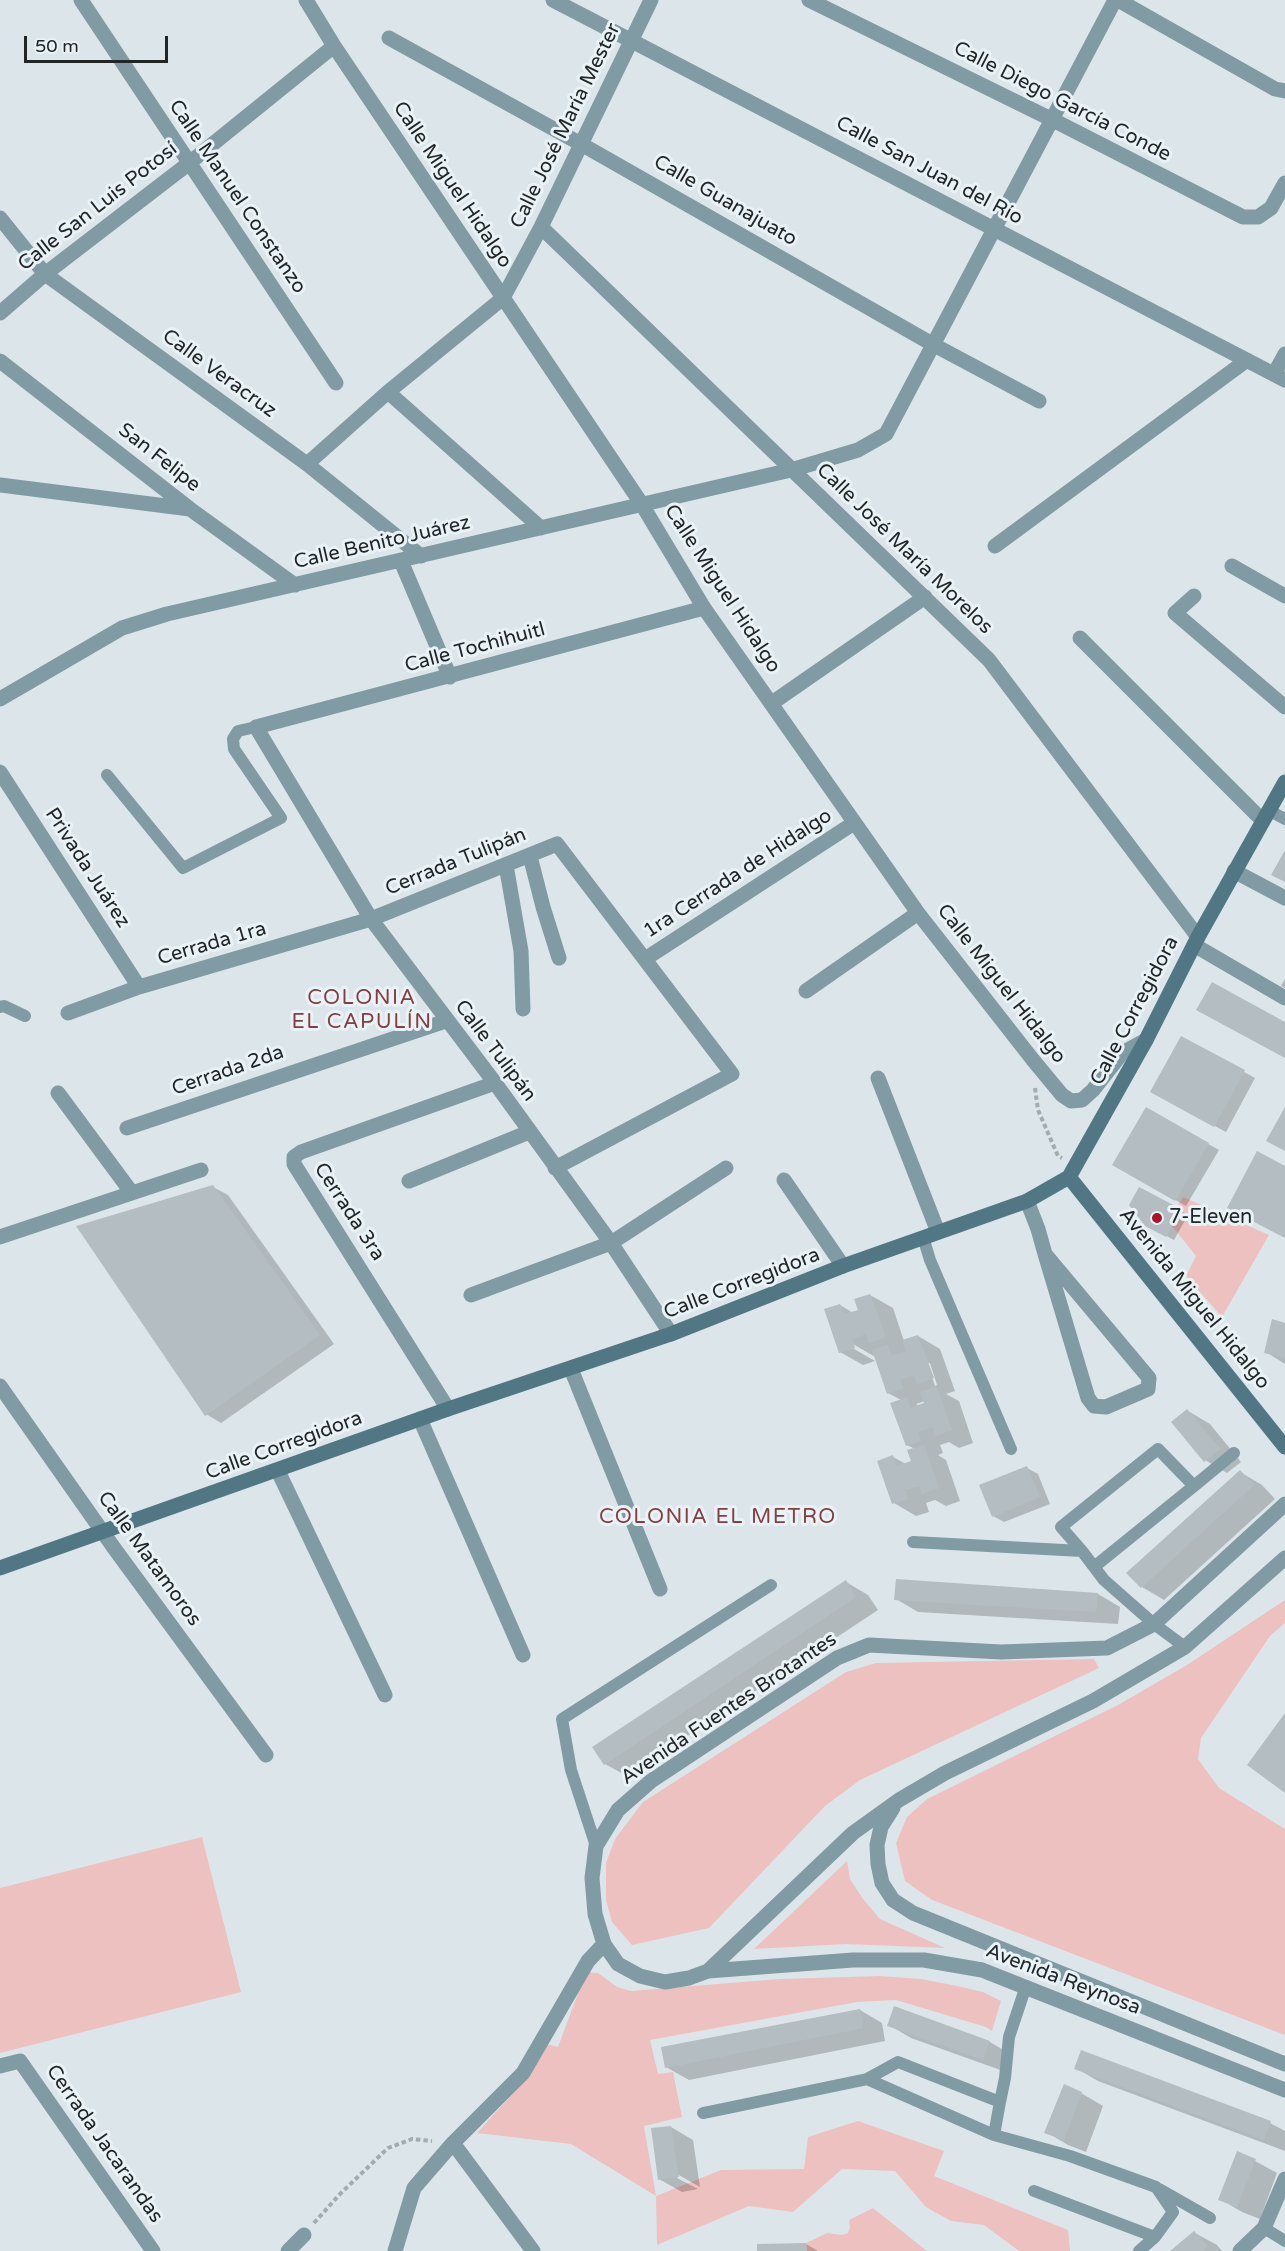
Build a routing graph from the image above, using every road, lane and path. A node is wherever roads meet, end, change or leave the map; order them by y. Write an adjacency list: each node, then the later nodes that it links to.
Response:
1 (81, 0): 13 (street, Calle Manuel Constanzo)
2 (306, 0): 9 (street, Calle Miguel Hidalgo)
3 (553, 0): 8 (street, Calle San Juan del Río)
4 (651, 0): 8 (street, Calle José María Mester)
5 (809, 0): 11 (street, Calle Diego García Conde)
6 (1117, 0): 10 (street); 11 (street, Calle Benito Juárez)
7 (389, 38): 12 (street, Calle Guanajuato)
8 (632, 39): 12 (street, Calle José María Mester); 17 (street, Calle San Juan del Río)
9 (334, 46): 13 (street, Calle San Luis Potosí); 19 (street, Calle Miguel Hidalgo)
10 (1285, 91)
11 (1053, 120): 14 (street, Calle Diego García Conde); 17 (street, Calle Benito Juárez)
12 (581, 144): 16 (street, Calle José María Mester); 21 (street, Calle Guanajuato)
13 (188, 164): 18 (street, Calle San Luis Potosí); 26 (street, Calle Manuel Constanzo)
14 (1285, 183)
15 (0, 218): 18 (street, Calle Veracruz)
16 (541, 227): 19 (street, Calle José María Mester); 30 (street, Calle José María Morelos)
17 (994, 229): 21 (street, Calle Benito Juárez); 23 (street, Calle San Juan del Río)
18 (45, 274): 20 (street, Calle San Luis Potosí); 29 (street, Calle Veracruz)
19 (503, 298): 27 (street, Calle José María Mester); 32 (street, Calle Miguel Hidalgo)
20 (0, 313)
21 (934, 345): 28 (street, Calle Guanajuato); 30 (street, Calle Benito Juárez)
22 (1285, 354): 25 (street)
23 (1247, 360): 25 (street, Calle San Juan del Río); 35 (street)
24 (0, 361): 33 (street, San Felipe)
25 (1280, 377)
26 (336, 383)
27 (388, 392): 29 (street, Calle José María Mester); 34 (street)
28 (1039, 401)
29 (307, 464): 36 (street, Calle Veracruz)
30 (791, 470): 32 (street, Calle Benito Juárez); 42 (street, Calle José María Morelos)
31 (0, 485): 33 (street)
32 (641, 503): 34 (street, Calle Benito Juárez); 43 (street, Calle Miguel Hidalgo)
33 (190, 509): 39 (street, San Felipe)
34 (541, 528): 36 (street, Calle Benito Juárez)
35 (995, 546)
36 (421, 555): 37 (street, Calle Benito Juárez)
37 (401, 561): 39 (street, Calle Benito Juárez); 45 (street)
38 (1232, 566): 41 (street)
39 (294, 585): 46 (street, Calle Benito Juárez)
40 (1194, 596): 48 (street)
41 (1285, 596)
42 (925, 597): 47 (street); 62 (street, Calle José María Morelos)
43 (704, 608): 45 (street, Calle Tochihuitl); 47 (street, Calle Miguel Hidalgo)
44 (1080, 638): 53 (street)
45 (450, 676): 49 (street, Calle Tochihuitl)
46 (0, 699)
47 (772, 703): 55 (street, Calle Miguel Hidalgo)
48 (1285, 707)
49 (256, 727): 51 (lane); 61 (street, Calle Tulipán)
50 (0, 772): 65 (street, Privada Juárez)
51 (107, 775)
52 (1285, 782): 53 (street, Calle Corregidora)
53 (1265, 815): 54 (lane); 58 (street, Calle Corregidora)
54 (1285, 819)
55 (854, 823): 60 (street, Calle Miguel Hidalgo); 64 (street, 1ra Cerrada de Hidalgo)
56 (531, 856): 57 (street, Cerrada Tulipán); 63 (street); 64 (street, Cerrada Tulipán)
57 (506, 865): 61 (street, Cerrada Tulipán); 69 (street)
58 (1234, 871): 59 (street); 62 (street, Calle Corregidora)
59 (1285, 898)
60 (918, 913): 66 (street); 74 (street, Calle Miguel Hidalgo)
61 (371, 919): 65 (street, Cerrada 1ra); 72 (street, Calle Tulipán)
62 (1196, 941): 67 (street); 73 (street, Calle Corregidora)
63 (559, 958)
64 (645, 959): 80 (street)
65 (139, 987): 70 (street, Cerrada 1ra)
66 (806, 991)
67 (1285, 998)
68 (0, 1007): 71 (lane)
69 (523, 1009)
70 (68, 1013)
71 (25, 1016)
72 (446, 1021): 76 (street, Calle Tulipán); 78 (street, Cerrada 2da)
73 (1146, 1040): 74 (street, Calle Miguel Hidalgo); 83 (street, Calle Corregidora)
74 (1033, 1060): 83 (path)
75 (878, 1078): 89 (street)
76 (495, 1083): 79 (street, Calle Tulipán); 98 (street, Cerrada 3ra)
77 (58, 1093): 86 (street)
78 (126, 1128)
79 (529, 1132): 80 (street, Calle Tulipán); 84 (street)
80 (555, 1168): 91 (street, Calle Tulipán)
81 (726, 1168): 91 (street)
82 (201, 1170): 86 (street)
83 (1071, 1172): 87 (street, Calle Corregidora); 100 (street, Avenida Miguel Hidalgo)
84 (409, 1180)
85 (784, 1180): 93 (street)
86 (132, 1193): 88 (street)
87 (1027, 1201): 89 (street, Calle Corregidora); 92 (street)
88 (3, 1232)
89 (938, 1232): 90 (street, Calle Corregidora)
90 (923, 1237): 93 (street, Calle Corregidora); 101 (lane)
91 (611, 1243): 94 (street); 95 (street, Calle Tulipán)
92 (1045, 1254): 92 (street)
93 (843, 1266): 95 (street, Calle Corregidora)
94 (471, 1295)
95 (671, 1334): 96 (street, Calle Corregidora)
96 (571, 1369): 98 (street, Calle Corregidora); 113 (street)
97 (0, 1386): 106 (street, Calle Matamoros)
98 (448, 1409): 99 (street, Calle Corregidora)
99 (420, 1419): 103 (street, Calle Corregidora); 116 (street)
100 (1285, 1448)
101 (1011, 1449)
102 (1234, 1453): 104 (lane)
103 (278, 1471): 106 (street, Calle Corregidora); 117 (street)
104 (1194, 1486): 108 (lane); 110 (lane)
105 (1285, 1504): 114 (street, Avenida Fuentes Brotantes)
106 (103, 1532): 111 (street, Calle Corregidora); 118 (street, Calle Matamoros)
107 (913, 1542): 108 (lane)
108 (1082, 1551): 110 (lane)
109 (1285, 1558): 115 (street, Avenida Fuentes Brotantes)
110 (1094, 1567): 114 (lane)
111 (0, 1568)
112 (771, 1585): 120 (lane)
113 (660, 1589)
114 (1154, 1624): 115 (lane); 120 (street, Avenida Fuentes Brotantes)
115 (1185, 1647): 119 (street, Avenida Fuentes Brotantes)
116 (523, 1654)
117 (385, 1695)
118 (266, 1755)
119 (899, 1800): 122 (street, Avenida Fuentes Brotantes); 124 (street, Avenida Reynosa)
120 (596, 1846): 121 (street, Avenida Fuentes Brotantes)
121 (604, 1944): 122 (street, Avenida Fuentes Brotantes); 131 (street)
122 (708, 1971): 123 (street, Avenida Reynosa)
123 (1026, 1986): 127 (street, Avenida Reynosa); 128 (lane)
124 (1285, 2064)
125 (0, 2066): 140 (street, Cerrada Jacarandas)
126 (867, 2079): 128 (lane); 129 (lane); 130 (lane)
127 (1285, 2090)
128 (1000, 2102): 130 (lane)
129 (703, 2113)
130 (994, 2135): 133 (lane)
131 (453, 2143): 137 (path); 142 (street); 143 (street)
132 (1285, 2180): 136 (street)
133 (1156, 2187): 135 (lane); 138 (lane)
134 (1034, 2191): 138 (lane)
135 (1210, 2218)
136 (1264, 2228): 139 (lane); 145 (street)
137 (304, 2235): 141 (street)
138 (1155, 2237): 144 (lane)
139 (1285, 2241)
140 (153, 2251)
141 (288, 2251)
142 (395, 2251)
143 (533, 2251)
144 (1139, 2251)
145 (1240, 2251)

